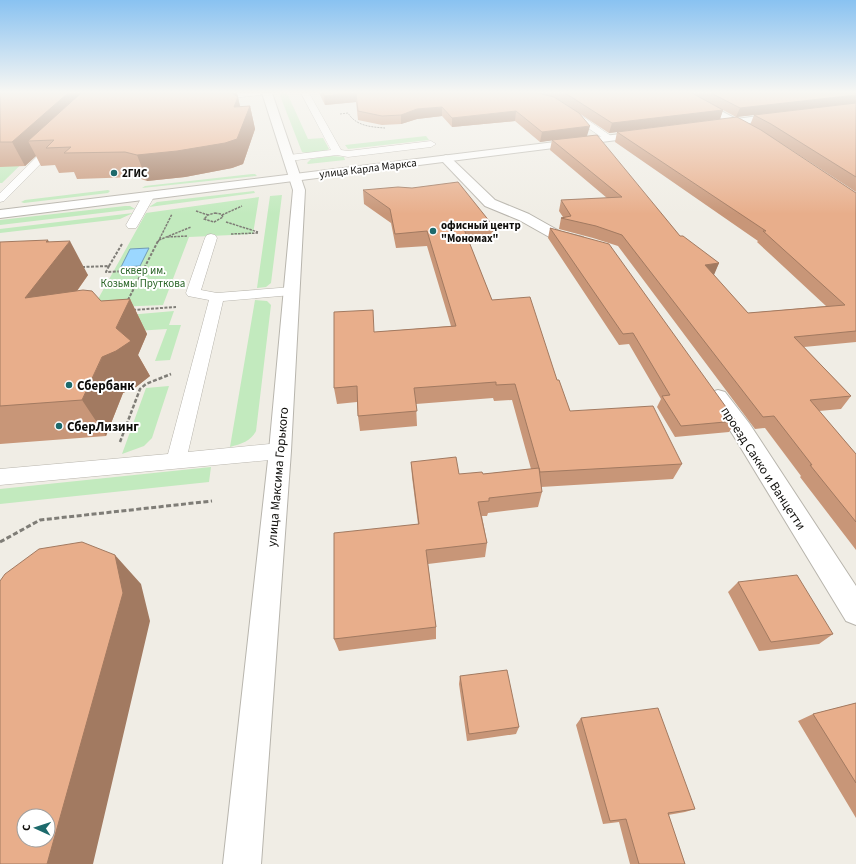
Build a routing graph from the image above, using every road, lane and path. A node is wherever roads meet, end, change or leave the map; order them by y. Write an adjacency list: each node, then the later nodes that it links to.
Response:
1 (276, 133): 12 (street, улица Максима Горького)
2 (327, 133): 10 (lane)
3 (602, 133): 8 (lane)
4 (646, 133): 8 (street, улица Карла Маркса)
5 (756, 133): 7 (street)
6 (62, 137): 14 (lane)
7 (762, 137)
8 (609, 138): 11 (street, улица Карла Маркса)
9 (431, 144): 10 (lane)
10 (337, 152): 12 (lane)
11 (446, 159): 12 (street, улица Карла Маркса); 26 (street)
12 (292, 167): 13 (street, улица Карла Маркса); 30 (street, улица Максима Горького)
13 (149, 195): 16 (street, улица Карла Маркса); 20 (lane)
14 (0, 199)
15 (172, 213): 24 (path)
16 (0, 214)
17 (220, 220): 22 (path)
18 (207, 221): 19 (path)
19 (200, 224)
20 (132, 225)
21 (193, 226): 24 (path)
22 (258, 232)
23 (211, 238): 31 (lane)
24 (158, 240): 29 (path)
25 (122, 244): 27 (path)
26 (594, 244)
27 (109, 266): 28 (path); 29 (path)
28 (78, 268)
29 (144, 270): 32 (path)
30 (292, 291): 31 (lane); 37 (street, улица Максима Горького)
31 (217, 297): 38 (lane)
32 (127, 304)
33 (181, 308): 34 (path)
34 (131, 310)
35 (174, 368): 39 (path)
36 (709, 384): 43 (street, проезд Сакко и Ванцетти)
37 (280, 451): 38 (lane); 44 (street, улица Максима Горького)
38 (176, 460): 39 (lane)
39 (111, 466): 40 (lane)
40 (0, 477)
41 (212, 500): 42 (path)
42 (0, 542)
43 (856, 611)
44 (242, 864)

